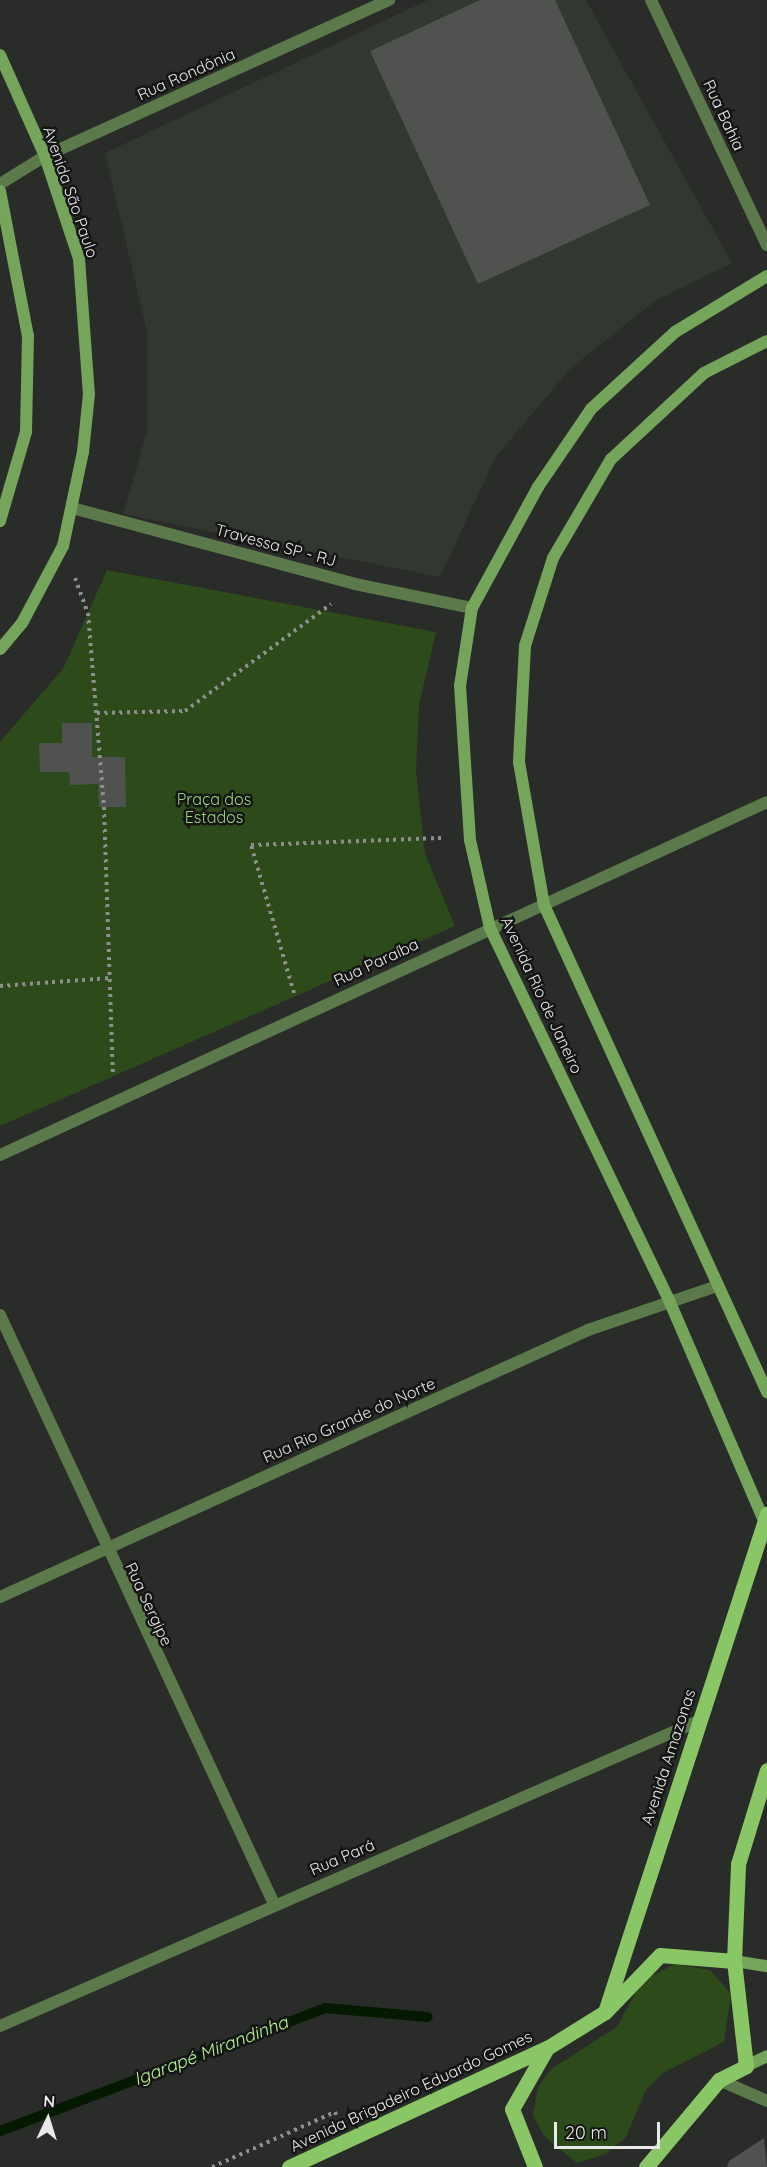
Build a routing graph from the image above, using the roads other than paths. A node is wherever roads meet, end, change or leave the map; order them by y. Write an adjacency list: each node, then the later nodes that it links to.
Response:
1 (389, 0): 4 (street, Rua Rondônia)
2 (651, 0): 7 (street, Rua Bahia)
3 (0, 55): 4 (street, Avenida São Paulo)
4 (45, 156): 5 (street, Rua Rondônia); 10 (street, Avenida São Paulo)
5 (0, 184)
6 (0, 191): 11 (street)
7 (767, 245)
8 (767, 276): 12 (street, Avenida Rio de Janeiro)
9 (767, 341): 15 (street)
10 (72, 508): 12 (street, Travessa SP - RJ); 13 (street, Avenida São Paulo)
11 (0, 521)
12 (472, 608): 16 (street, Avenida Rio de Janeiro)
13 (0, 649)
14 (767, 802): 15 (street, Rua Paraíba)
15 (544, 905): 16 (street, Rua Paraíba); 18 (street)
16 (490, 928): 17 (street, Rua Paraíba); 19 (street, Avenida Rio de Janeiro)
17 (0, 1155)
18 (717, 1286): 19 (street, Rua Rio Grande do Norte); 21 (street)
19 (669, 1300): 22 (street, Avenida Rio de Janeiro); 23 (street, Rua Rio Grande do Norte)
20 (0, 1315): 23 (street, Rua Sergipe)
21 (767, 1392)
22 (766, 1519): 25 (main road, Avenida Amazonas)
23 (105, 1549): 24 (street, Rua Rio Grande do Norte); 27 (street, Rua Sergipe)
24 (0, 1597)
25 (698, 1721): 27 (street, Rua Pará); 30 (main road, Avenida Amazonas)
26 (767, 1770): 28 (main road)
27 (274, 1904): 31 (street, Rua Pará)
28 (734, 1961): 29 (street); 30 (main road, Avenida Brigadeiro Eduardo Gomes); 34 (main road)
29 (767, 1966)
30 (605, 2012): 32 (main road, Avenida Brigadeiro Eduardo Gomes)
31 (0, 2025)
32 (548, 2048): 37 (main road, Avenida Brigadeiro Eduardo Gomes); 38 (main road)
33 (767, 2056): 34 (street)
34 (746, 2066): 35 (main road)
35 (719, 2080): 36 (street); 39 (main road)
36 (767, 2101)
37 (289, 2167)
38 (535, 2167)
39 (646, 2167)

